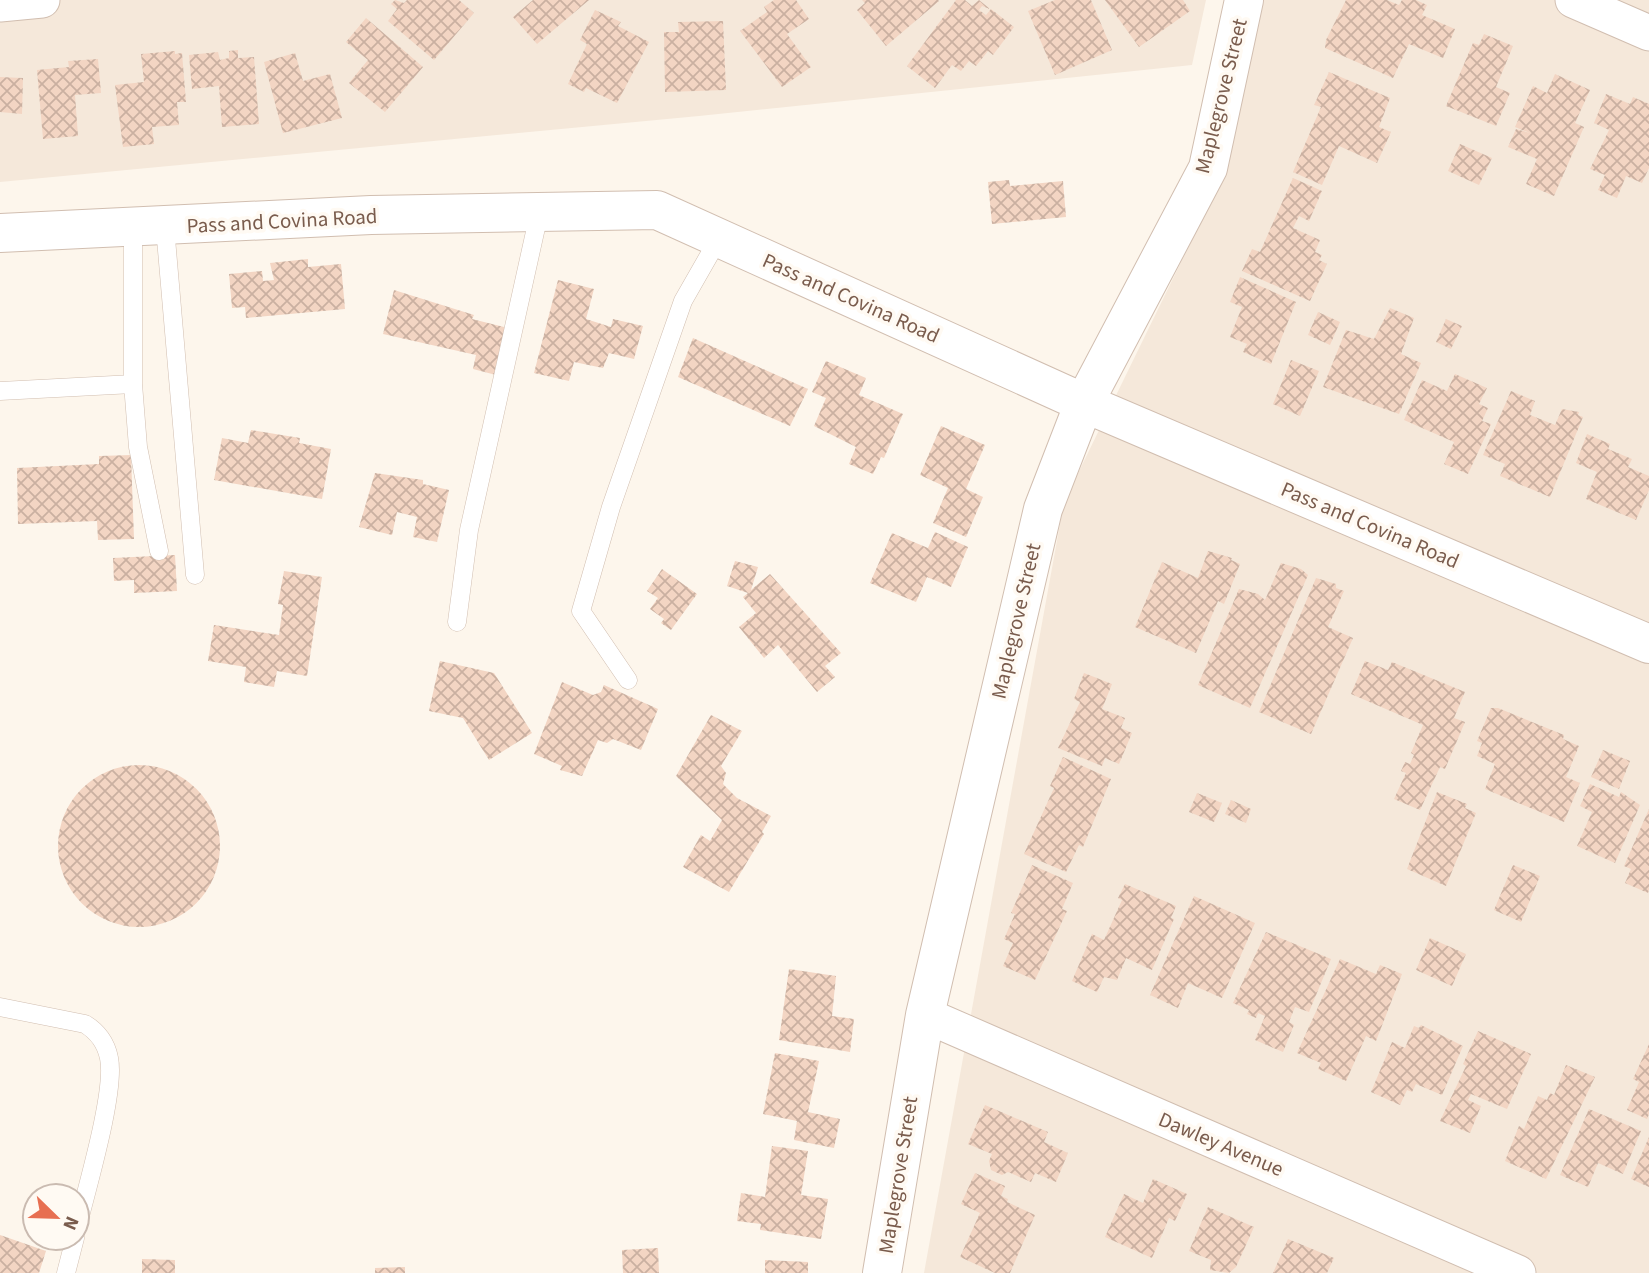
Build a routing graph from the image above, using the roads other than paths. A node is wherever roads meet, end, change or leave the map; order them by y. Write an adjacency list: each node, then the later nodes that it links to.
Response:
1 (42, 0): 4 (street)
2 (1244, 0): 12 (street, Maplegrove Street)
3 (1573, 0): 5 (street)
4 (0, 4)
5 (1649, 33)
6 (539, 214): 7 (street, Pass and Covina Road); 9 (street, Pass and Covina Road); 15 (lane)
7 (149, 228): 8 (street, Pass and Covina Road); 10 (lane); 14 (lane)
8 (0, 233)
9 (719, 238): 12 (street, Pass and Covina Road); 17 (lane)
10 (134, 384): 11 (lane); 13 (lane)
11 (0, 391)
12 (1084, 403): 16 (street, Pass and Covina Road); 19 (street, Maplegrove Street)
13 (159, 551)
14 (195, 575)
15 (457, 622)
16 (1649, 644)
17 (628, 680)
18 (0, 1007): 20 (lane)
19 (925, 1015): 23 (street, Maplegrove Street); 24 (street, Dawley Avenue)
20 (88, 1182)
21 (71, 1252): 22 (lane)
22 (66, 1273)
23 (882, 1273)
24 (1518, 1273)

